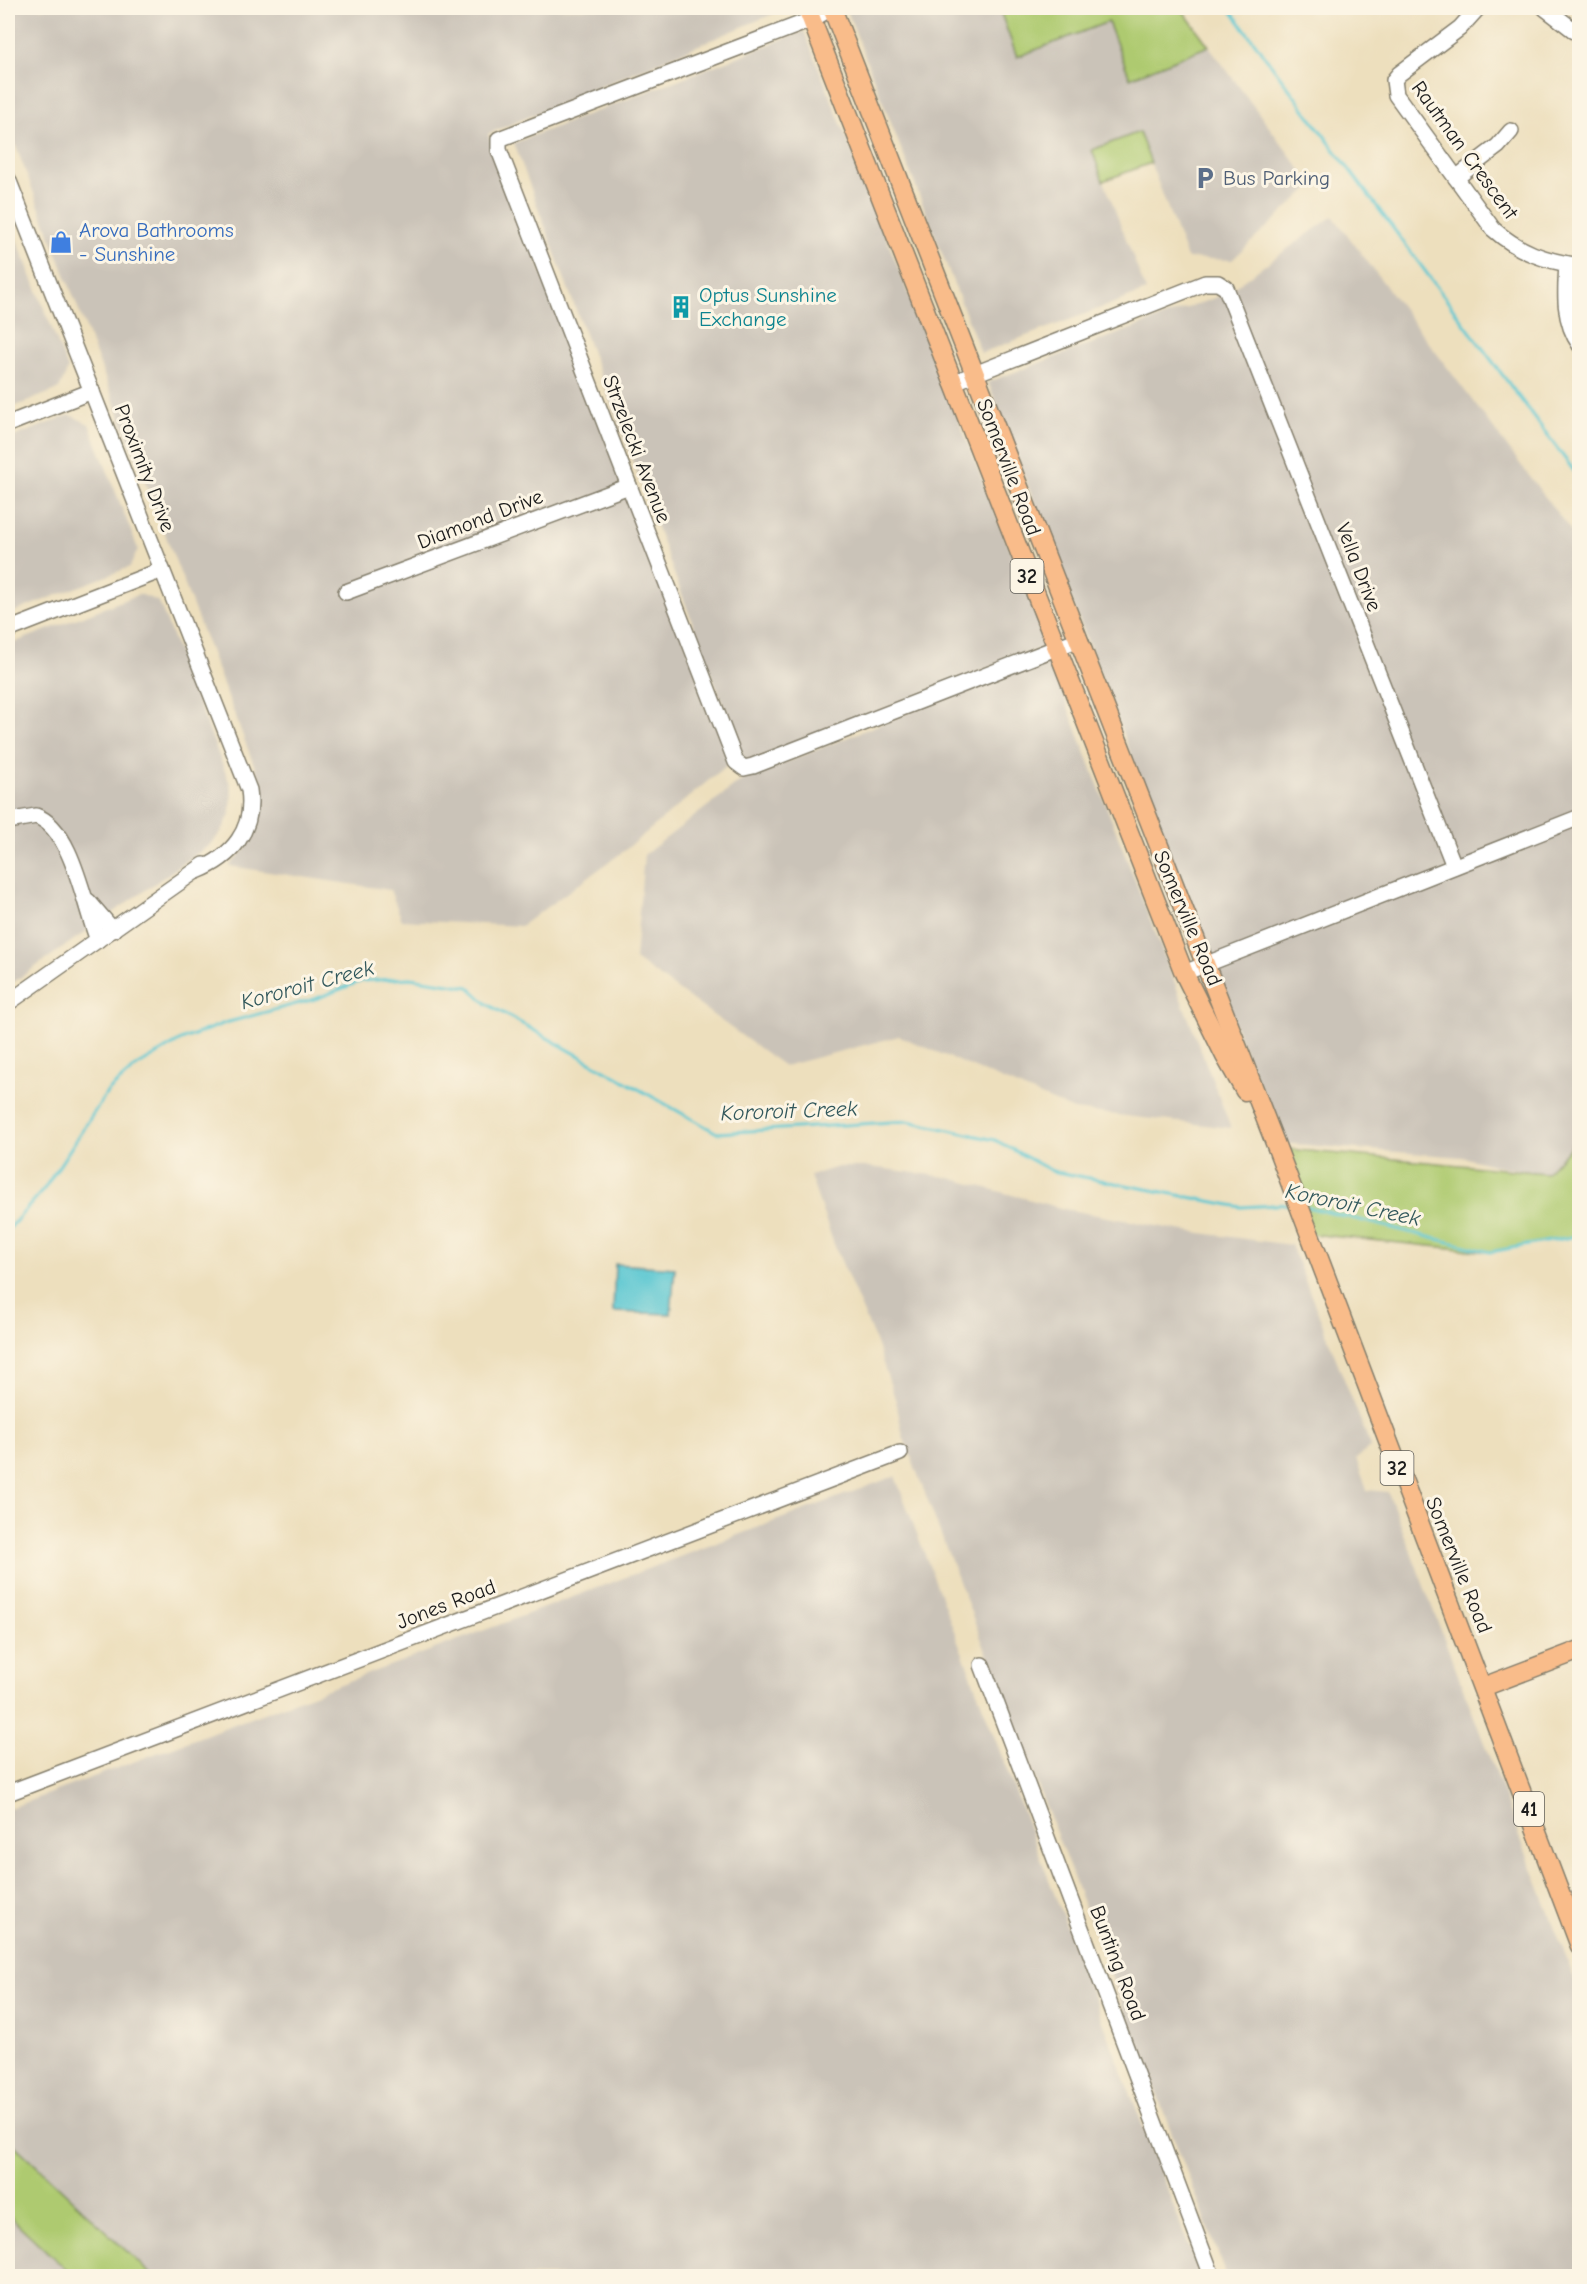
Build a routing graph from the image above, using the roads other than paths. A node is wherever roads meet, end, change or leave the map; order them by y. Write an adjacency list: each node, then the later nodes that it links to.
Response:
1 (832, 8): 4 (street, Strzelecki Avenue); 12 (main road, Somerville Road / 32)
2 (1478, 8): 7 (street, Rautman Crescent)
3 (1545, 8): 5 (street)
4 (809, 14): 13 (main road, Somerville Road / 32); 16 (street, Strzelecki Avenue)
5 (1580, 35)
6 (1511, 131): 7 (street)
7 (1456, 178): 10 (street, Rautman Crescent)
8 (9, 186): 9 (street, Proximity Drive)
9 (13, 206): 14 (street, Proximity Drive)
10 (1573, 265): 11 (street)
11 (1580, 345)
12 (976, 374): 13 (street, Vella Drive); 20 (main road, Somerville Road / 32); 24 (street, Vella Drive)
13 (952, 383): 21 (main road, Somerville Road / 32)
14 (92, 391): 15 (street); 17 (street, Proximity Drive)
15 (8, 424)
16 (629, 486): 18 (street, Diamond Drive); 21 (street, Strzelecki Avenue)
17 (162, 570): 19 (street); 26 (street, Proximity Drive)
18 (346, 592)
19 (8, 630)
20 (1079, 639): 21 (street, Strzelecki Avenue); 28 (main road, Somerville Road / 32)
21 (1056, 650): 29 (main road, Somerville Road / 32)
22 (1580, 817): 24 (street)
23 (8, 821): 25 (street)
24 (1454, 866): 28 (street)
25 (84, 897): 26 (street); 27 (street)
26 (113, 930): 27 (street, Proximity Drive)
27 (98, 940): 30 (street, Proximity Drive)
28 (1205, 964): 29 (street); 31 (main road, Somerville Road / 32)
29 (1184, 973): 31 (main road, Somerville Road / 32)
30 (8, 1003)
31 (1271, 1133): 35 (main road, Somerville Road / 32)
32 (900, 1453): 36 (street, Jones Road)
33 (1580, 1650): 35 (main road)
34 (982, 1665): 38 (street, Bunting Road)
35 (1483, 1687): 37 (main road, Somerville Road / 41)
36 (8, 1793)
37 (1580, 1946)
38 (1212, 2277)

